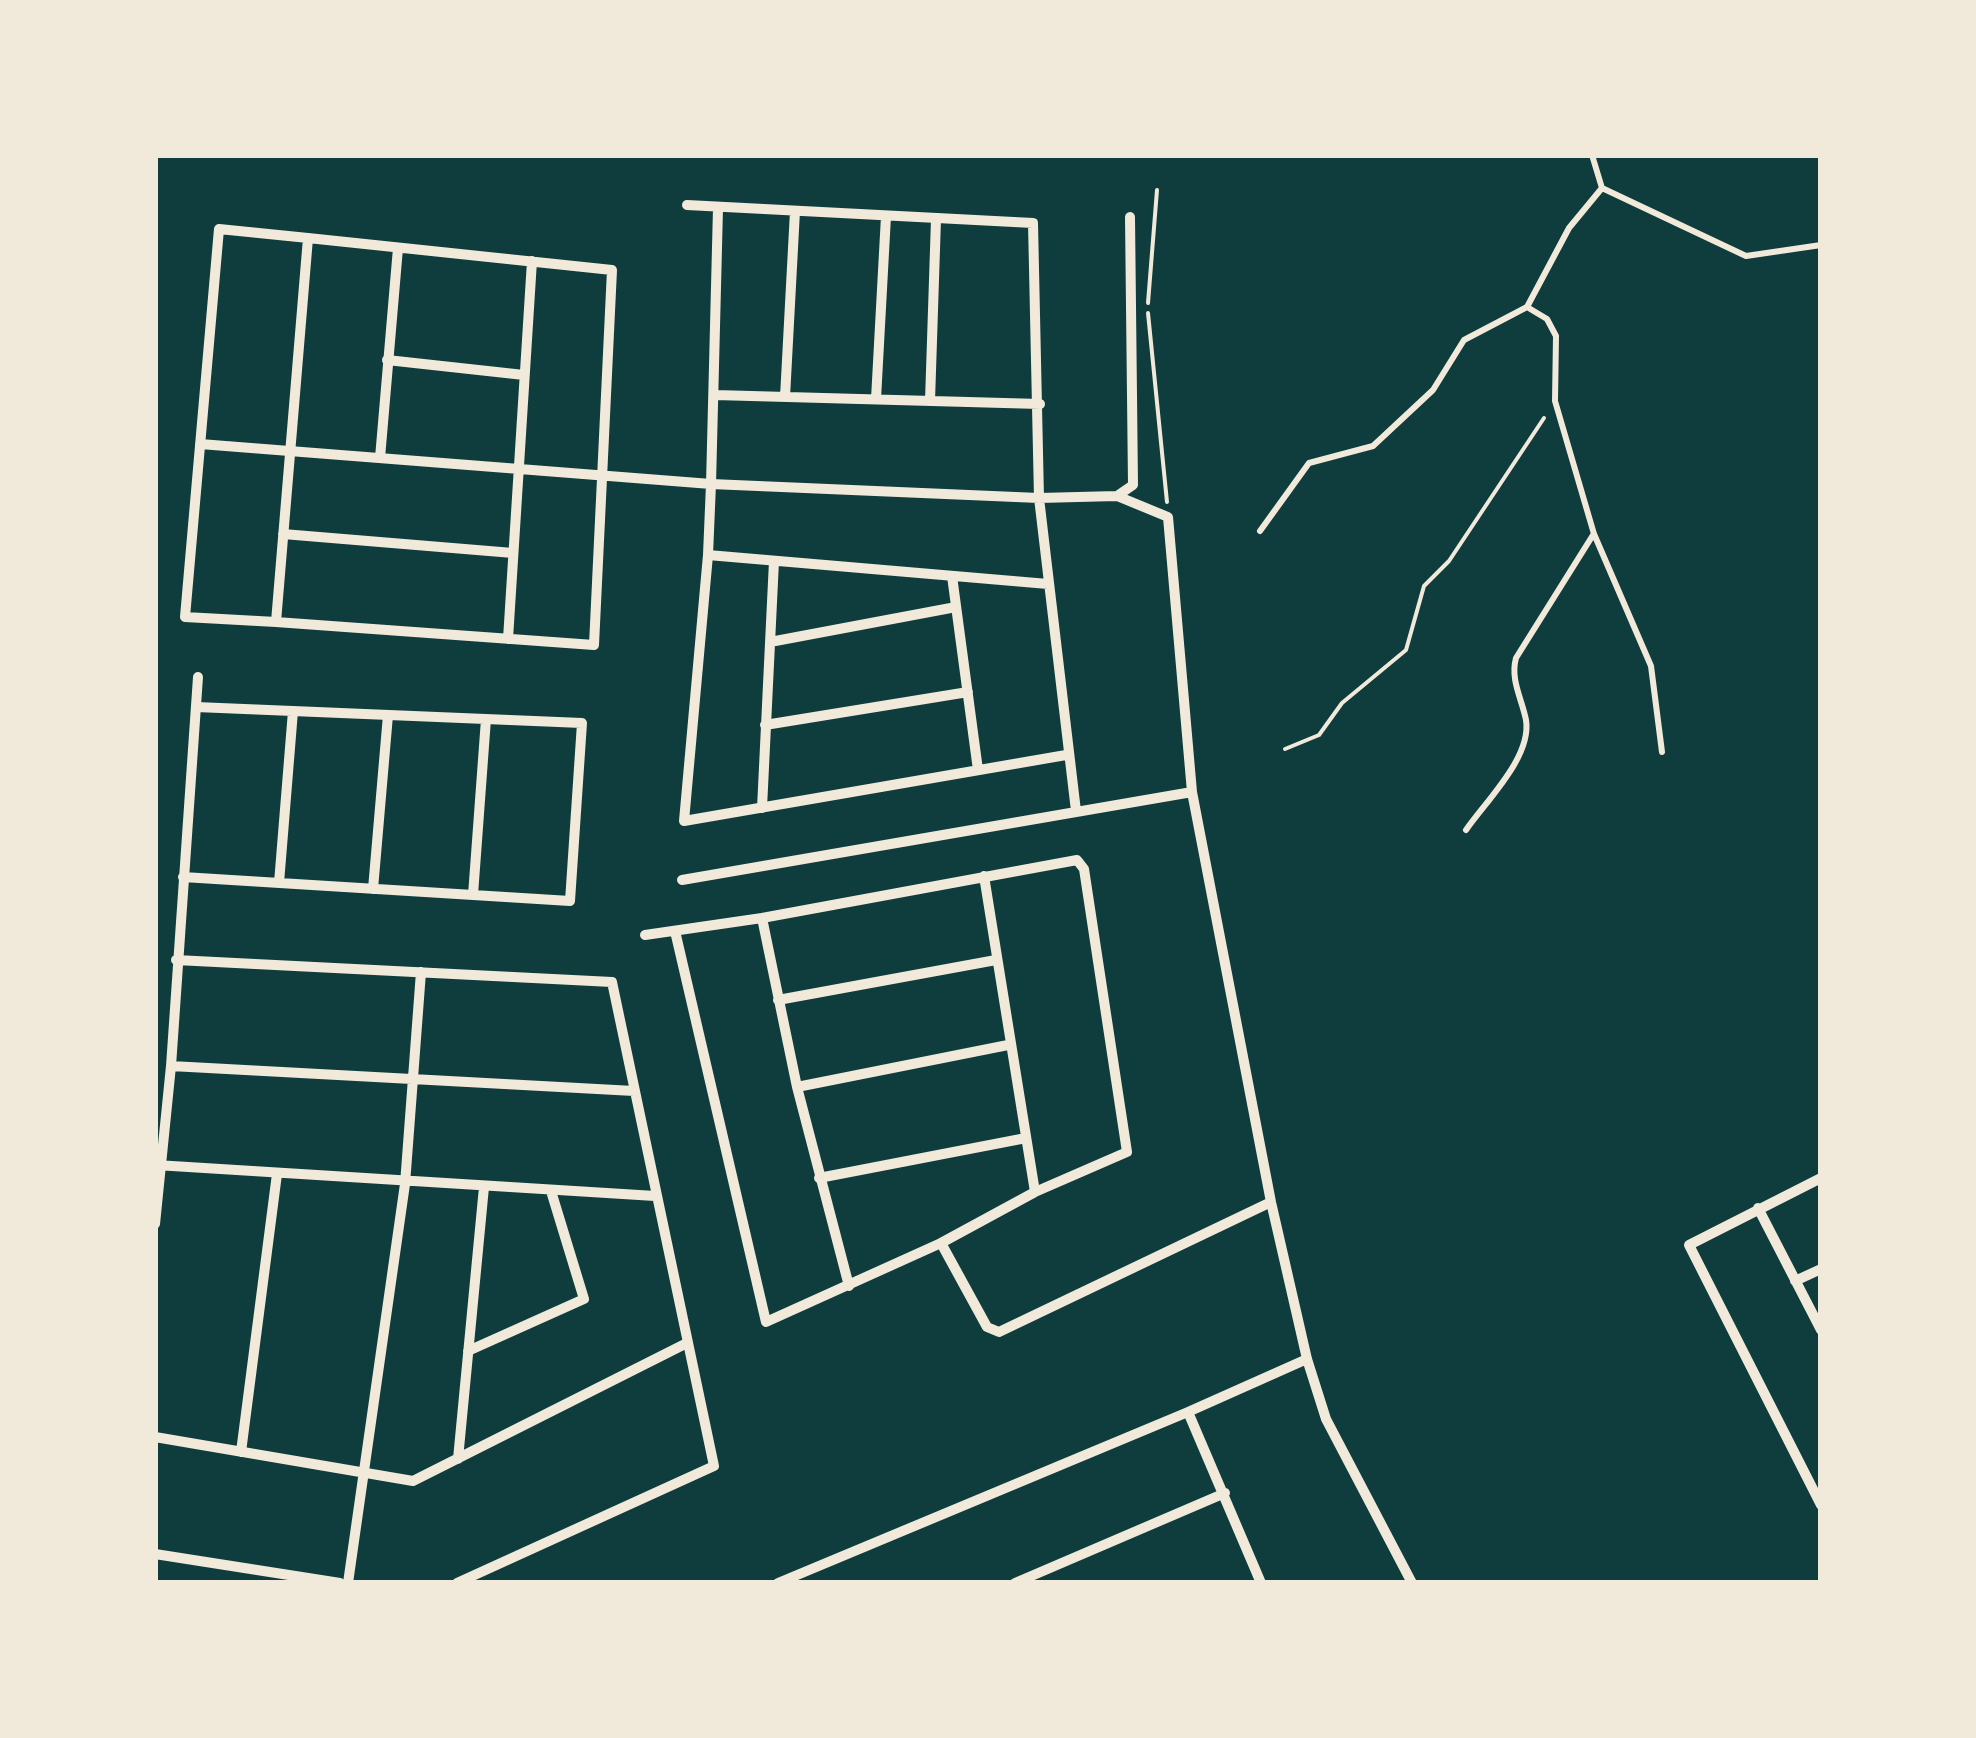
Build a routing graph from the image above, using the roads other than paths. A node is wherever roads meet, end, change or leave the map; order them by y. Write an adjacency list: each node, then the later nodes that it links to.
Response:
1 (1592, 155): 2 (lane)
2 (1602, 188): 10 (lane); 13 (lane)
3 (687, 204): 4 (street)
4 (718, 208): 5 (street); 16 (street)
5 (795, 212): 6 (street); 17 (street)
6 (886, 216): 8 (street); 18 (street)
7 (1130, 216): 27 (street)
8 (936, 218): 19 (street); 20 (street)
9 (308, 238): 11 (street); 21 (street); 22 (street)
10 (1821, 246)
11 (398, 248): 12 (street); 14 (street)
12 (532, 262): 15 (street); 25 (street)
13 (1527, 307): 29 (lane); 31 (lane)
14 (387, 360): 15 (street); 23 (street)
15 (524, 375): 24 (street)
16 (714, 395): 17 (street); 26 (street)
17 (785, 397): 18 (street)
18 (876, 400): 19 (street)
19 (930, 401): 20 (street)
20 (1040, 404): 28 (street)
21 (200, 444): 22 (street); 38 (street)
22 (290, 451): 23 (street); 30 (street)
23 (380, 458): 24 (street)
24 (519, 468): 25 (street); 32 (street)
25 (602, 475): 26 (street); 39 (street)
26 (712, 484): 28 (street); 33 (street)
27 (1117, 496): 28 (street); 51 (street)
28 (1038, 498): 36 (street)
29 (1260, 530)
30 (283, 534): 32 (street); 38 (street)
31 (1594, 534): 48 (lane); 54 (lane)
32 (513, 552): 39 (street)
33 (708, 555): 34 (street); 52 (street)
34 (774, 561): 35 (street); 40 (street)
35 (952, 576): 36 (street); 37 (street)
36 (1048, 584): 49 (street)
37 (956, 606): 40 (street); 42 (street)
38 (276, 622): 39 (street)
39 (508, 639)
40 (770, 642): 47 (street)
41 (198, 677): 43 (street)
42 (968, 692): 47 (street); 50 (street)
43 (196, 706): 44 (street); 56 (street)
44 (293, 710): 45 (street); 58 (street)
45 (388, 714): 46 (street); 59 (street)
46 (486, 718): 60 (street); 60 (street)
47 (764, 725): 52 (street)
48 (1662, 752)
49 (1066, 755): 50 (street); 53 (street)
50 (978, 770): 52 (street)
51 (1192, 792): 53 (street); 83 (street)
52 (762, 808)
53 (1076, 811): 57 (street)
54 (1466, 830)
55 (984, 876): 61 (street); 65 (street); 81 (street)
56 (183, 877): 58 (street); 64 (street)
57 (682, 880)
58 (279, 883): 59 (street)
59 (374, 889): 60 (street)
60 (473, 895)
61 (762, 918): 62 (street); 67 (street)
62 (675, 931): 63 (street); 89 (street)
63 (645, 935)
64 (176, 960): 66 (street); 69 (street)
65 (996, 960): 67 (street); 68 (street)
66 (421, 972): 70 (street); 72 (street)
67 (778, 1000): 71 (street)
68 (1008, 1046): 71 (street); 73 (street)
69 (171, 1066): 70 (street); 74 (street)
70 (414, 1078): 72 (street); 78 (street)
71 (797, 1088): 76 (street)
72 (634, 1091): 82 (street)
73 (1026, 1138): 76 (street); 81 (street)
74 (158, 1165): 75 (street); 85 (street)
75 (276, 1174): 78 (street); 96 (street)
76 (819, 1178): 89 (street)
77 (1821, 1178): 84 (street)
78 (406, 1184): 79 (street); 98 (street)
79 (484, 1187): 80 (street); 92 (street)
80 (551, 1191): 82 (street); 92 (street)
81 (1035, 1192): 86 (street)
82 (655, 1196): 91 (street)
83 (1270, 1202): 86 (street); 93 (street)
84 (1758, 1208): 88 (street); 100 (street)
85 (155, 1224)
86 (941, 1244): 89 (street)
87 (1821, 1268): 88 (street)
88 (1796, 1281): 90 (street)
89 (850, 1286)
90 (1821, 1330)
91 (688, 1343): 97 (street); 104 (street)
92 (468, 1351): 97 (street)
93 (1307, 1360): 94 (street); 108 (street)
94 (1188, 1412): 99 (street); 105 (street)
95 (155, 1437): 96 (street)
96 (241, 1452): 98 (street)
97 (458, 1459): 98 (street)
98 (366, 1470): 103 (street)
99 (1224, 1493): 106 (street); 107 (street)
100 (1821, 1505)
101 (155, 1554): 102 (street)
102 (340, 1583)
103 (348, 1583)
104 (458, 1583)
105 (778, 1583)
106 (1015, 1583)
107 (1261, 1583)
108 (1412, 1583)

